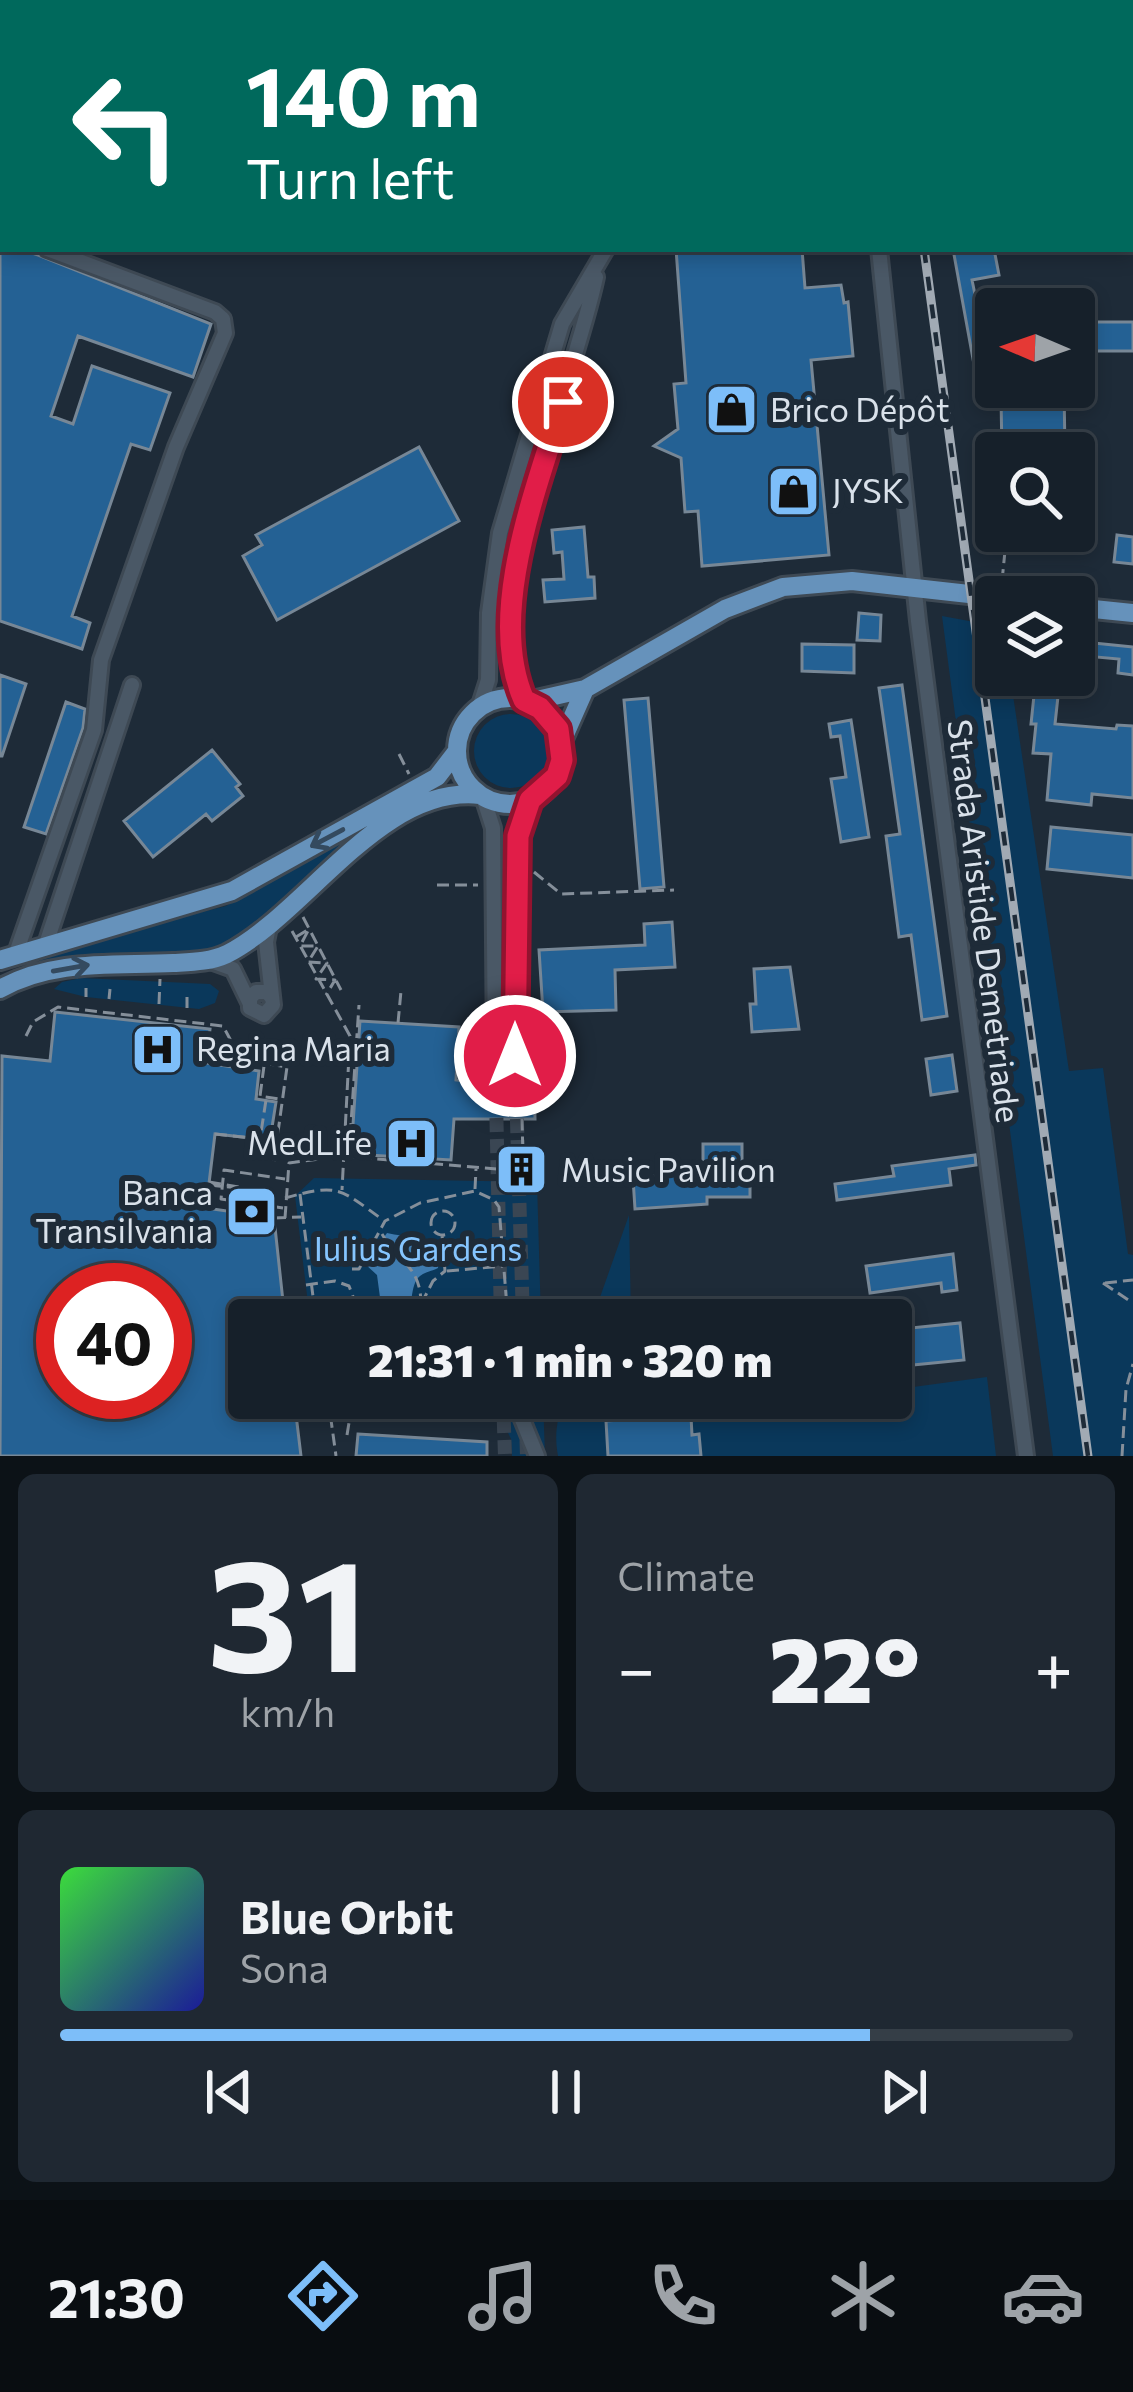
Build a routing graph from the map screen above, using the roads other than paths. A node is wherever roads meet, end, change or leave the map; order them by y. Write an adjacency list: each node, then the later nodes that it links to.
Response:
1 (56, 252): 6 (street)
2 (113, 252): 6 (street)
3 (605, 252): 5 (street)
4 (879, 252): 7 (street, Strada Aristide Demetriade)
5 (598, 266): 13 (street); 14 (street)
6 (109, 270): 21 (street)
7 (914, 587): 8 (main road); 12 (main road); 28 (street, Strada Aristide Demetriade)
8 (975, 588)
9 (1095, 609): 10 (main road)
10 (1133, 614)
11 (132, 686): 20 (street)
12 (585, 689): 13 (main road); 15 (main road)
13 (526, 701): 14 (main road); 15 (main road)
14 (479, 708): 16 (main road)
15 (562, 741): 18 (main road)
16 (457, 751): 17 (main road); 20 (main road, one-way to 20)
17 (481, 796): 18 (main road); 19 (main road); 24 (street)
18 (530, 800): 25 (street)
19 (269, 927): 22 (main road); 22 (street)
20 (46, 944): 21 (main road)
21 (8, 956)
22 (208, 961): 23 (main road, one-way to 22)
23 (0, 988)
24 (495, 1055)
25 (515, 1056)
26 (522, 1419): 27 (street)
27 (537, 1456)
28 (1026, 1456)

